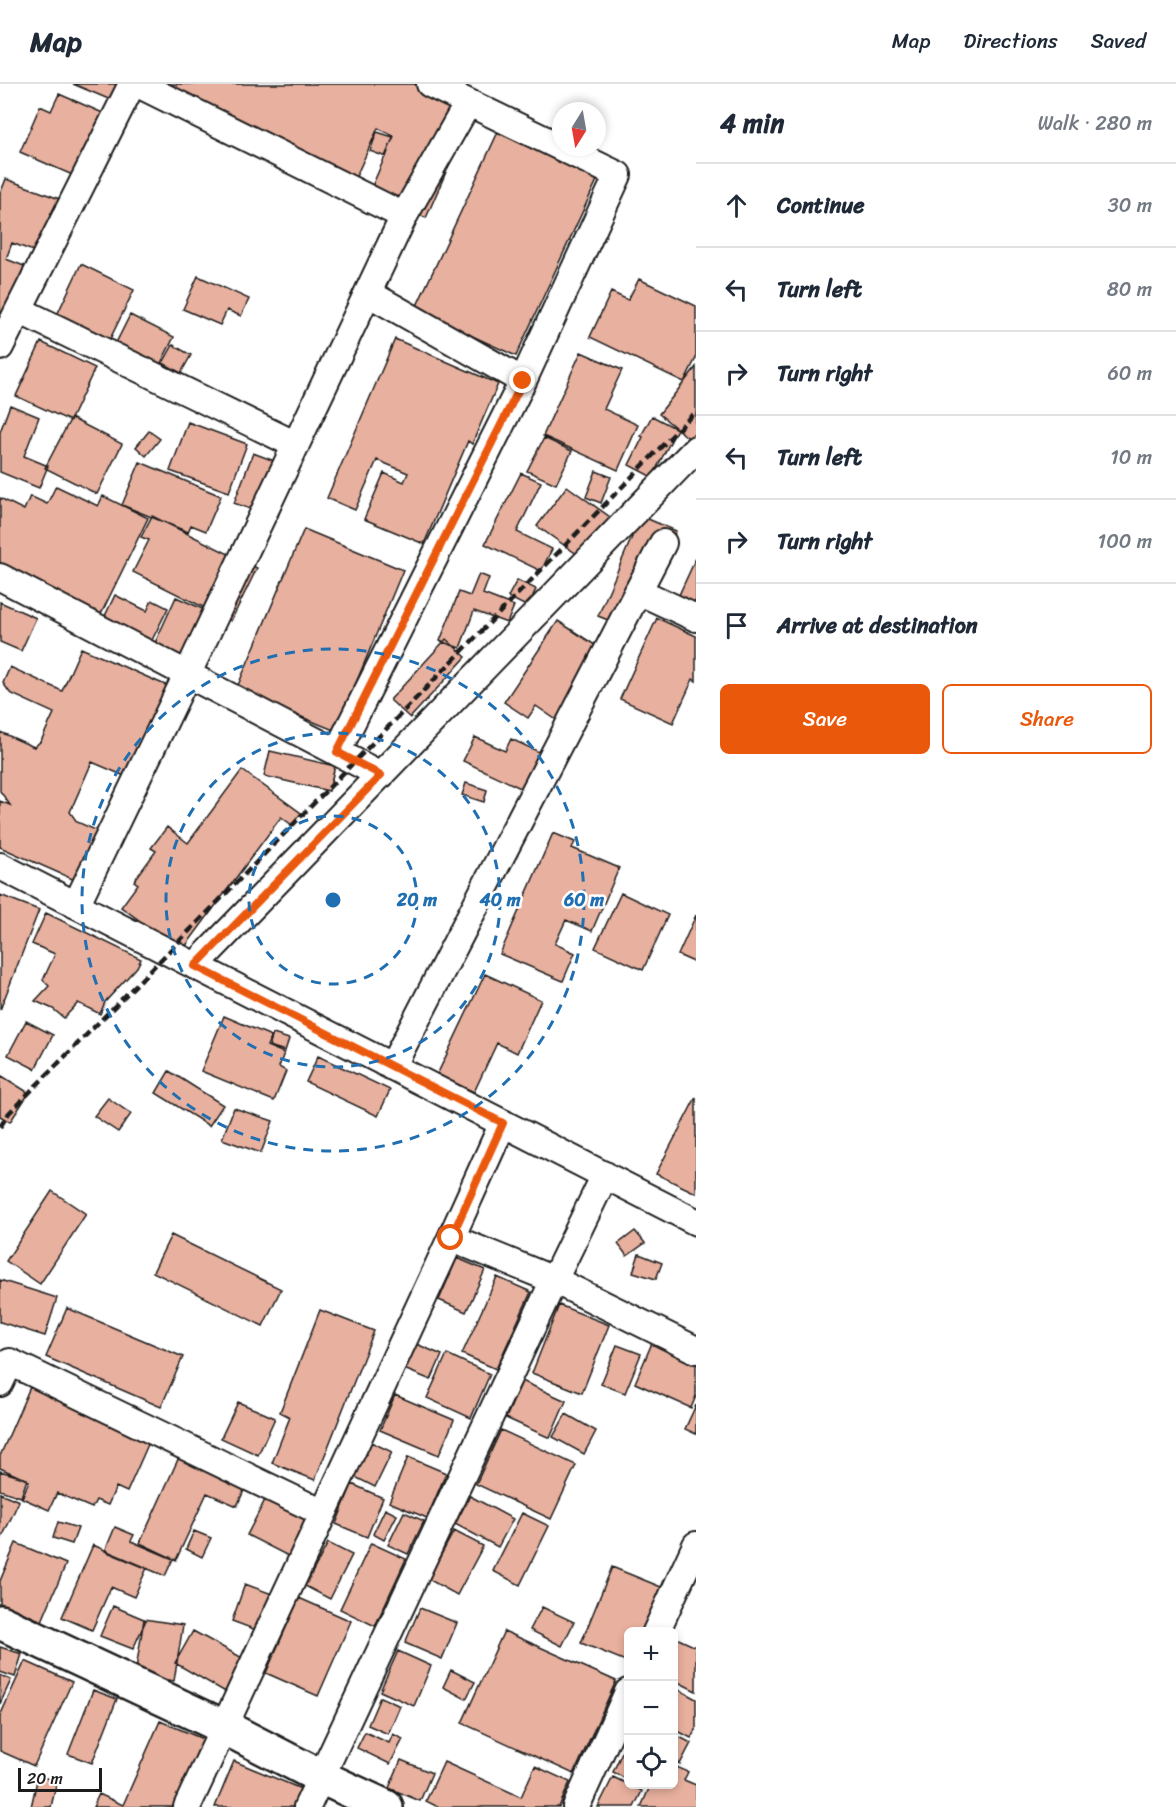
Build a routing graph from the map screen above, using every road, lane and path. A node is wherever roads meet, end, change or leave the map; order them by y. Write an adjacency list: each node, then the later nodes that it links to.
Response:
1 (132, 84): 7 (street)
2 (138, 84): 5 (street)
3 (430, 84): 4 (street)
4 (468, 102): 5 (street); 9 (street)
5 (404, 216): 6 (street)
6 (368, 293): 9 (street); 10 (street)
7 (19, 310): 8 (street); 10 (street)
8 (0, 347)
9 (523, 381): 17 (street)
10 (296, 445): 16 (street)
11 (696, 449): 18 (street)
12 (663, 543): 14 (street)
13 (0, 577): 16 (street)
14 (638, 591): 15 (street); 22 (street)
15 (696, 618)
16 (187, 675): 17 (street); 20 (street)
17 (337, 752): 18 (street)
18 (381, 775): 21 (street)
19 (0, 866): 20 (street)
20 (76, 904): 21 (street)
21 (195, 966): 22 (street)
22 (392, 1067): 23 (street)
23 (503, 1123): 24 (street); 26 (street)
24 (605, 1175): 25 (street); 27 (street)
25 (696, 1222)
26 (451, 1238): 27 (street); 30 (street)
27 (554, 1280): 28 (street); 36 (street)
28 (696, 1350)
29 (0, 1383): 30 (street)
30 (323, 1513): 35 (street)
31 (696, 1545): 33 (street)
32 (0, 1622): 35 (main road)
33 (658, 1627)
34 (624, 1701): 40 (street)
35 (224, 1727): 36 (main road); 37 (street)
36 (321, 1777): 38 (street); 39 (main road)
37 (187, 1807)
38 (307, 1807)
39 (386, 1807)
40 (576, 1807)

